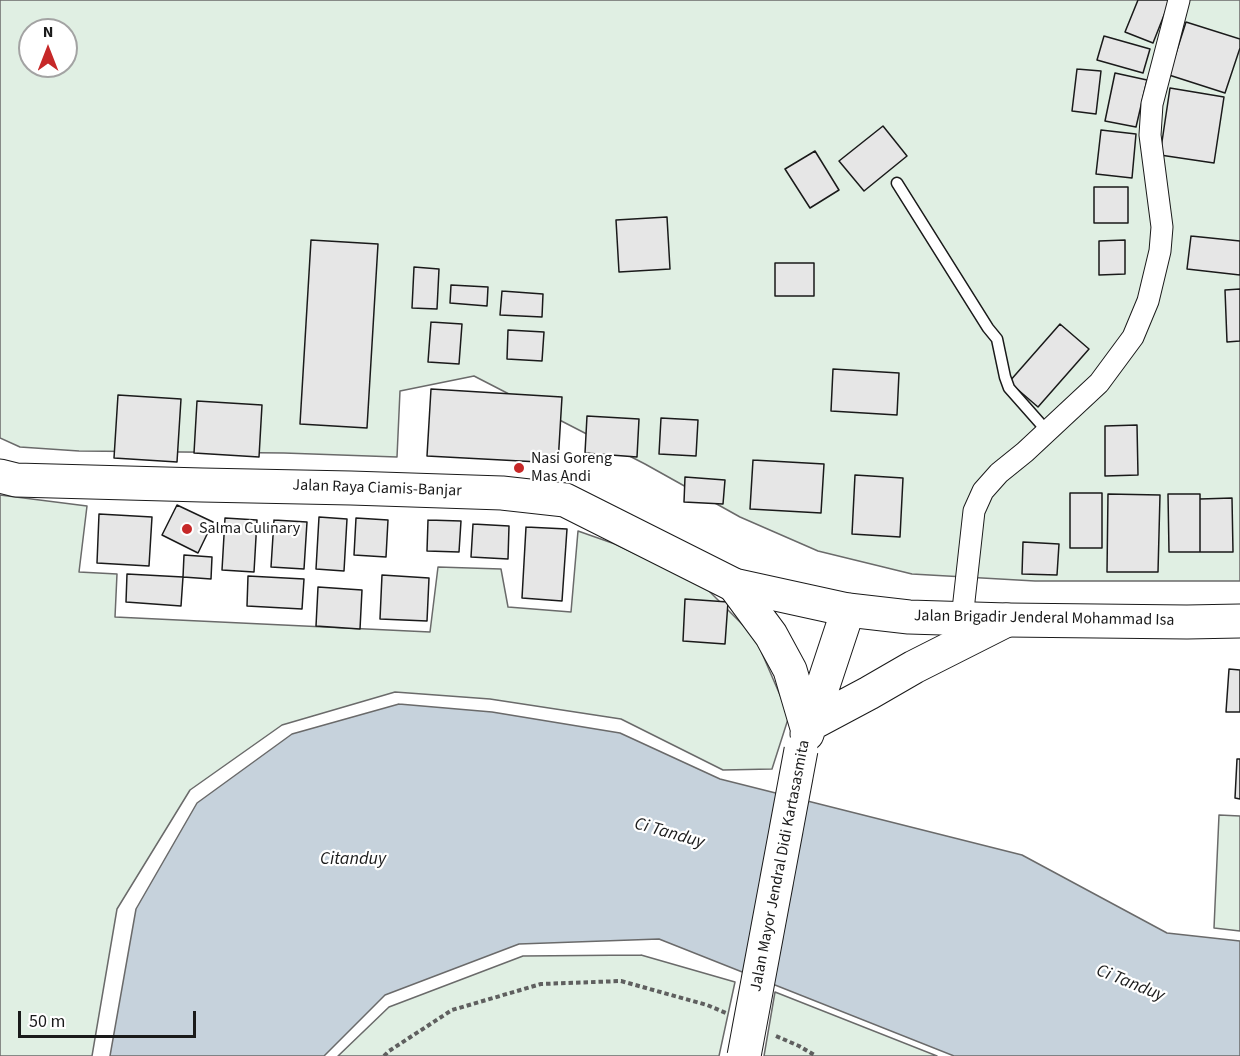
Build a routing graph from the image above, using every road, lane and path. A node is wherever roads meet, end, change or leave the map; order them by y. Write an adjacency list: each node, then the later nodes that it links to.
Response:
1 (1179, 0): 3 (street)
2 (897, 183): 3 (lane)
3 (1047, 431): 7 (street)
4 (0, 476): 5 (main road, Jalan Raya Ciamis-Banjar)
5 (734, 585): 6 (main road, Jalan Brigadir Jenderal Mohammad Isa); 10 (main road)
6 (848, 610): 7 (main road, Jalan Brigadir Jenderal Mohammad Isa); 10 (main road, Jalan Mayor Jendral Didi Kartasasmita)
7 (963, 619): 8 (main road, Jalan Brigadir Jenderal Mohammad Isa)
8 (1007, 620): 9 (main road, Jalan Brigadir Jenderal Mohammad Isa); 10 (main road)
9 (1240, 621)
10 (806, 735): 14 (main road, Jalan Mayor Jendral Didi Kartasasmita, bridge)
11 (728, 1014): 13 (path)
12 (768, 1032): 15 (path)
13 (384, 1056)
14 (744, 1056)
15 (816, 1056)

